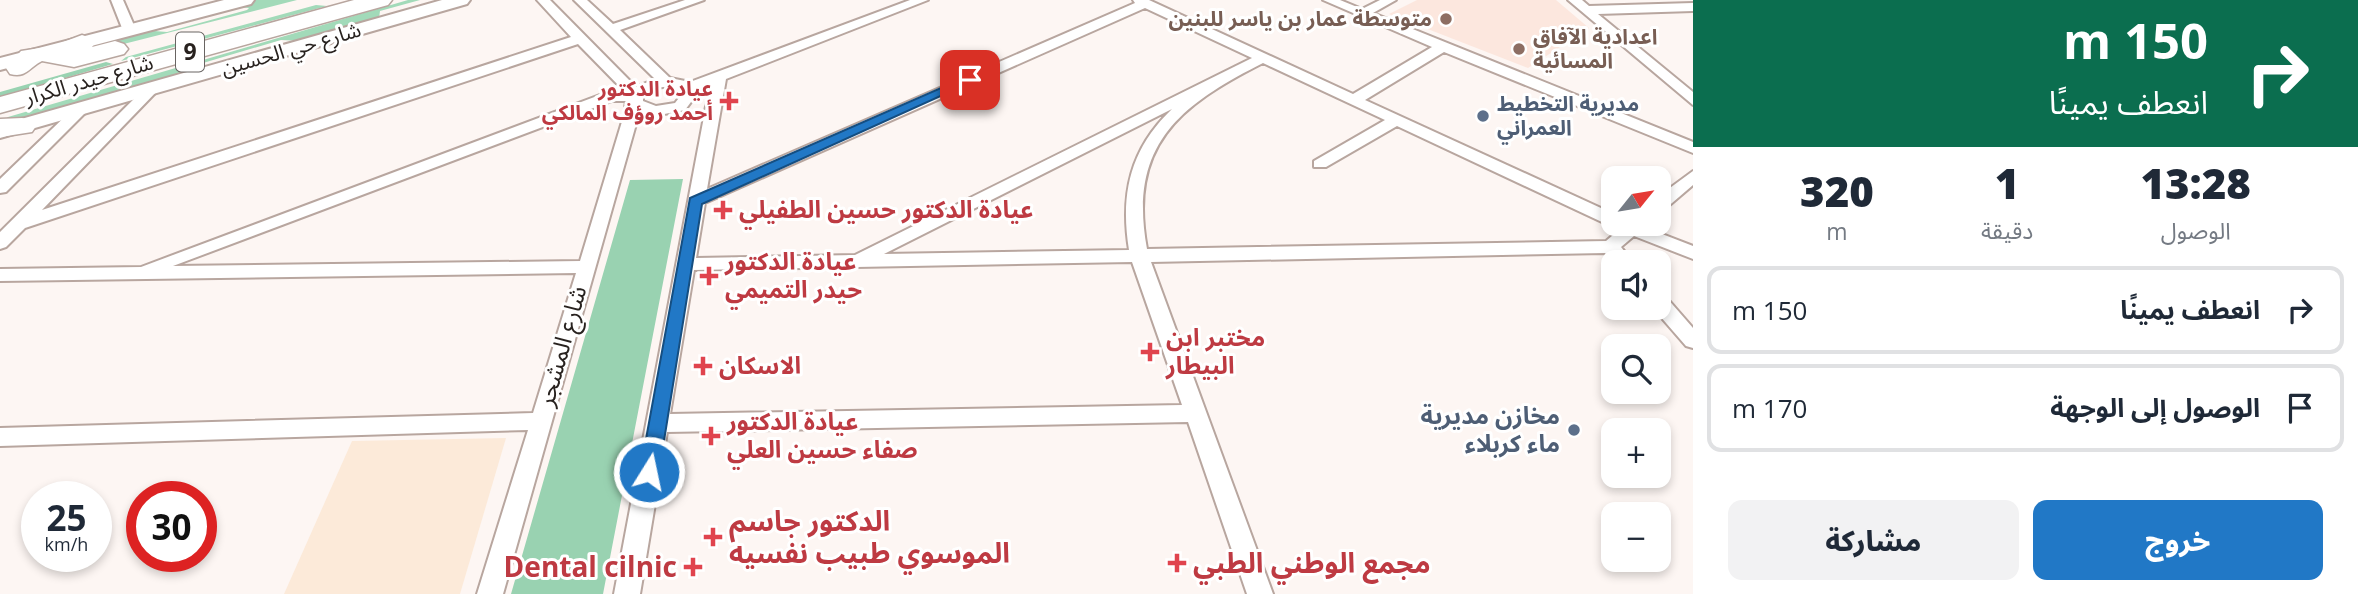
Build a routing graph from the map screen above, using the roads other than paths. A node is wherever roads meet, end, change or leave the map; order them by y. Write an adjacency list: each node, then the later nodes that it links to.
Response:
1 (117, 0): 21 (street)
2 (245, 0): 21 (main road)
3 (341, 0): 26 (highway)
4 (363, 0): 5 (highway)
5 (380, 0): 26 (highway, شارع حيدر الكرار / 9)
6 (461, 0): 33 (main road, شارع حي الحسين)
7 (543, 0): 22 (street)
8 (580, 0): 20 (street)
9 (698, 0): 20 (street)
10 (922, 0): 28 (street)
11 (1329, 0): 18 (street)
12 (1390, 0): 18 (street)
13 (1574, 0): 17 (street)
14 (313, 1): 19 (highway, شارع حيدر الكرار / 9)
15 (1142, 1): 25 (street); 48 (street)
16 (1693, 7): 17 (street)
17 (1586, 10): 30 (street)
18 (1363, 13): 24 (street)
19 (213, 27): 27 (highway, شارع حيدر الكرار / 9); 27 (highway)
20 (610, 29): 31 (street)
21 (129, 30): 23 (main road)
22 (581, 38): 36 (street); 50 (street)
23 (82, 43): 27 (highway)
24 (1443, 46): 37 (street); 43 (street)
25 (1263, 58): 32 (street); 37 (street)
26 (166, 59): 35 (highway, شارع حيدر الكرار / 9)
27 (16, 67)
28 (719, 76): 34 (street); 40 (street)
29 (1693, 77): 30 (street)
30 (1668, 78): 38 (street)
31 (665, 81): 34 (street); 36 (street)
32 (1210, 85): 57 (street); 58 (street)
33 (153, 88): 35 (main road, شارع حي الحسين); 50 (street)
34 (688, 89): 36 (street); 40 (street)
35 (76, 97): 39 (highway, شارع حيدر الكرار / 9); 42 (highway); 46 (street)
36 (635, 97): 60 (street, شارع المشجر); 61 (street)
37 (1354, 100): 41 (street)
38 (1693, 100)
39 (0, 105)
40 (712, 117): 48 (street)
41 (1396, 120): 44 (street); 49 (street)
42 (5, 125)
43 (1693, 148)
44 (1320, 164)
45 (1693, 176): 47 (street)
46 (0, 188)
47 (1671, 195)
48 (695, 201): 59 (street)
49 (1601, 214)
50 (19, 224): 53 (street)
51 (1618, 236): 54 (street)
52 (1652, 236): 56 (street)
53 (0, 243)
54 (1610, 247): 55 (street); 57 (street)
55 (1613, 250)
56 (1693, 253)
57 (1139, 255): 58 (street); 65 (street)
58 (856, 261): 59 (street)
59 (685, 264): 67 (street)
60 (586, 267): 61 (street); 66 (street, شارع المشجر)
61 (136, 273): 62 (street)
62 (0, 275)
63 (1671, 316): 64 (street)
64 (1693, 341)
65 (1195, 414): 67 (street); 71 (street)
66 (540, 421): 68 (street); 69 (street, شارع المشجر)
67 (658, 423): 70 (street)
68 (0, 437)
69 (490, 594)
70 (627, 594)
71 (1260, 594)

